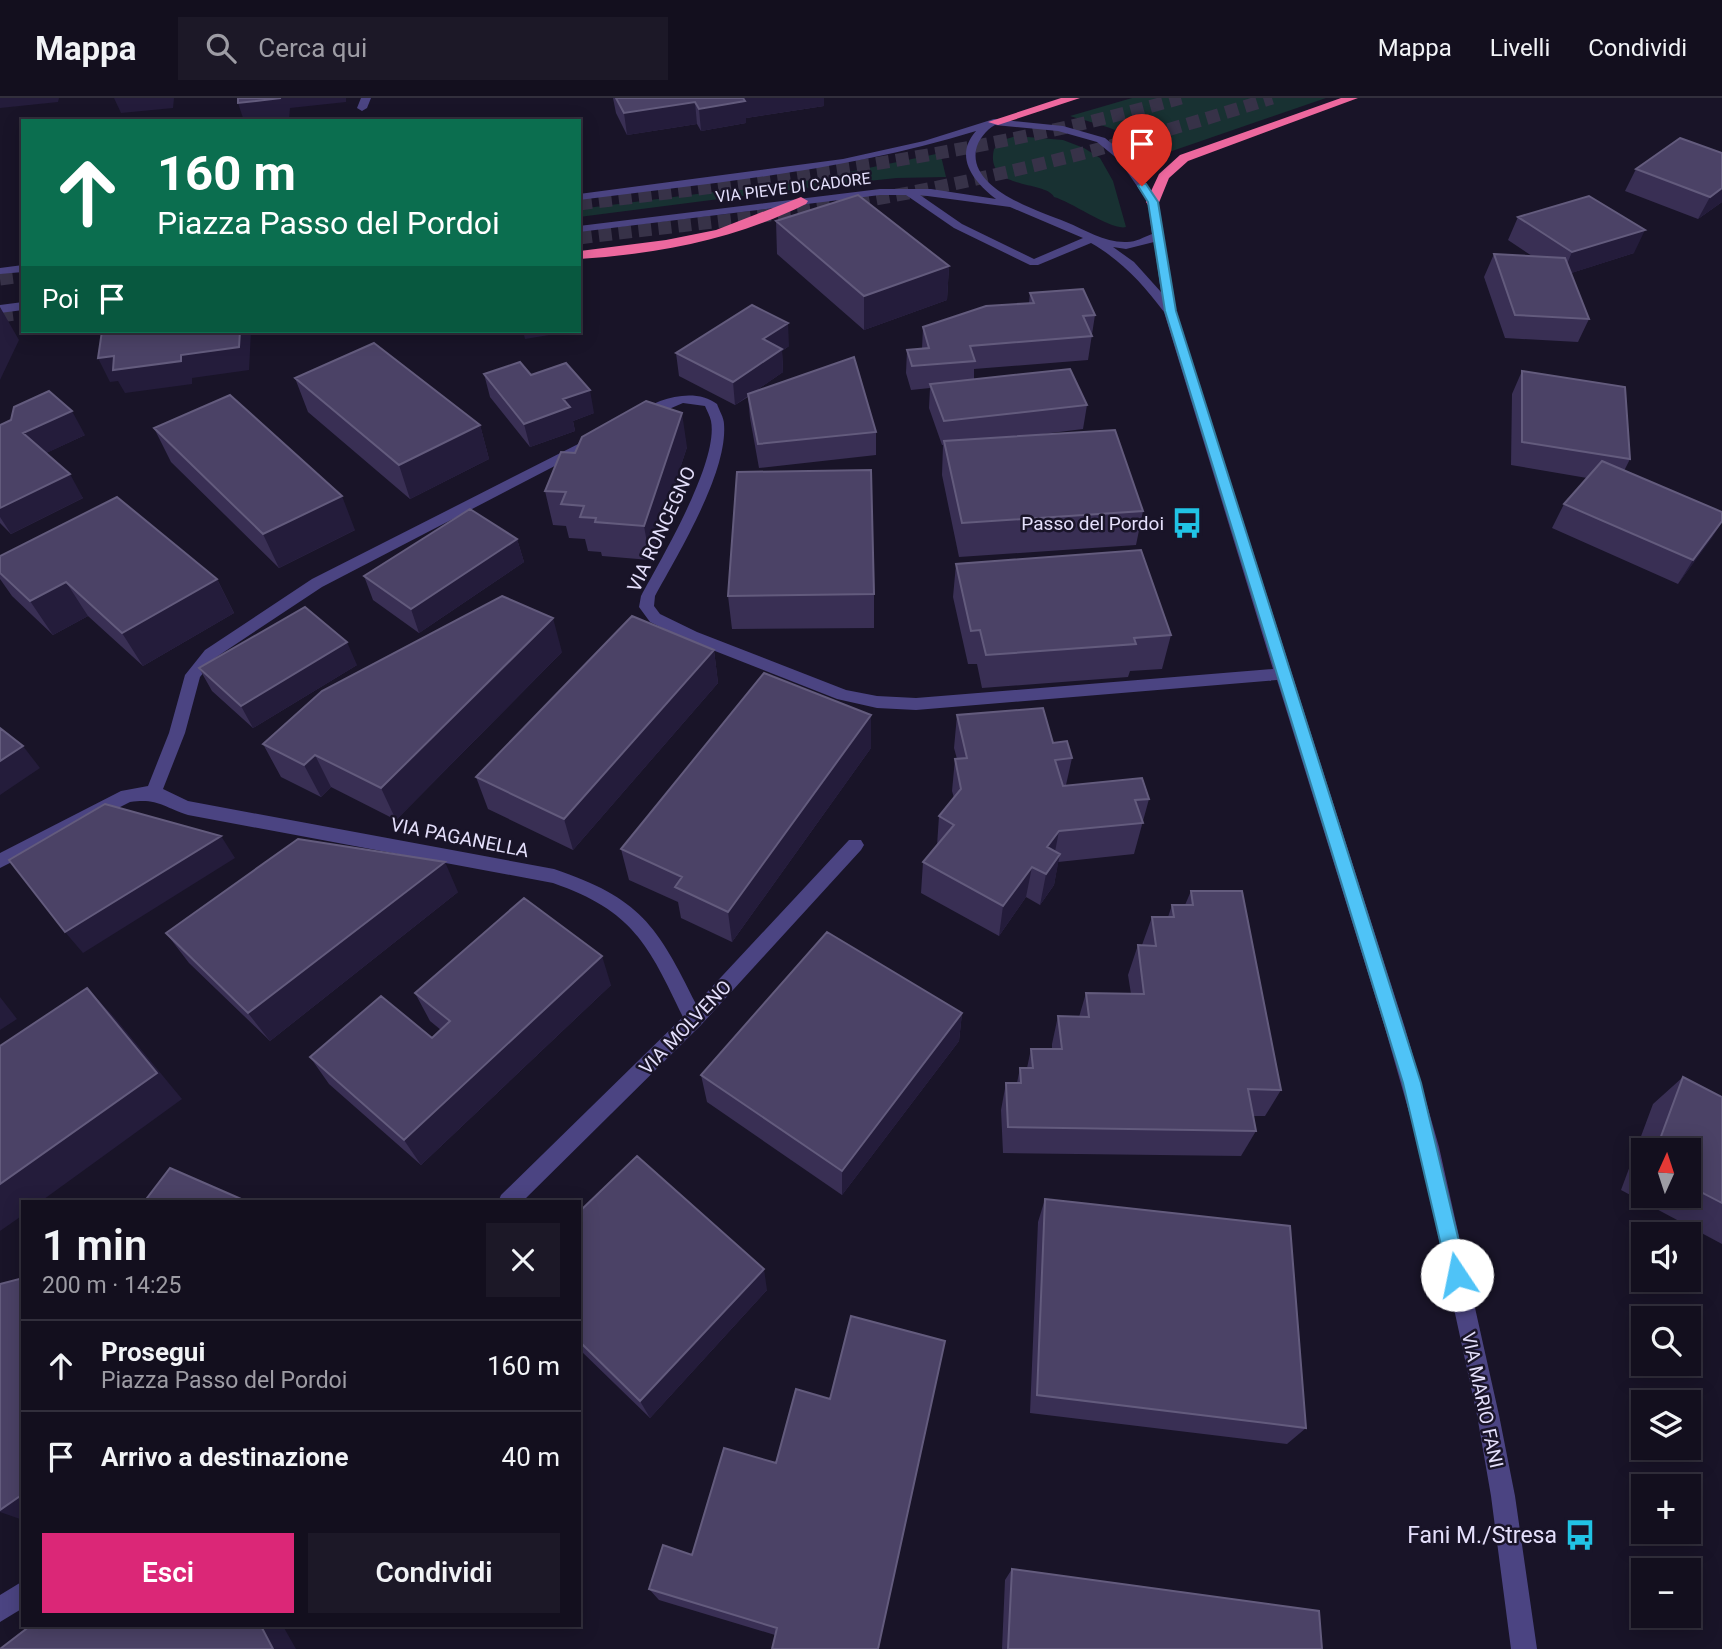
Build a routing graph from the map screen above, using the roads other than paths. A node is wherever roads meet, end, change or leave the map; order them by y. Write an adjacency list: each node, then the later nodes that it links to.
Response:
1 (1074, 98): 3 (highway)
2 (1352, 98): 7 (highway)
3 (990, 124): 5 (street, VIA PIEVE DI CADORE); 7 (street); 8 (street)
4 (907, 191): 6 (street, VIA PIEVE DI CADORE); 8 (street, VIA PIEVE DI CADORE); 11 (street)
5 (581, 197)
6 (800, 201): 9 (street, VIA PIEVE DI CADORE); 12 (highway)
7 (1153, 202): 10 (street)
8 (1011, 204): 11 (street)
9 (581, 229)
10 (1159, 235): 11 (street); 17 (street)
11 (1091, 239): 17 (street)
12 (581, 255)
13 (21, 268): 14 (street)
14 (0, 271)
15 (21, 306): 16 (street)
16 (0, 309)
17 (1170, 311): 18 (street, VIA MARIO FANI)
18 (1283, 674): 19 (street, VIA RONCEGNO); 26 (street, VIA MARIO FANI)
19 (154, 792): 21 (street); 22 (street, VIA PAGANELLA)
20 (855, 845): 22 (street, VIA MOLVENO)
21 (0, 861)
22 (694, 1019): 23 (street, VIA MOLVENO)
23 (510, 1200)
24 (21, 1594): 25 (street)
25 (0, 1609)
26 (1524, 1649)

